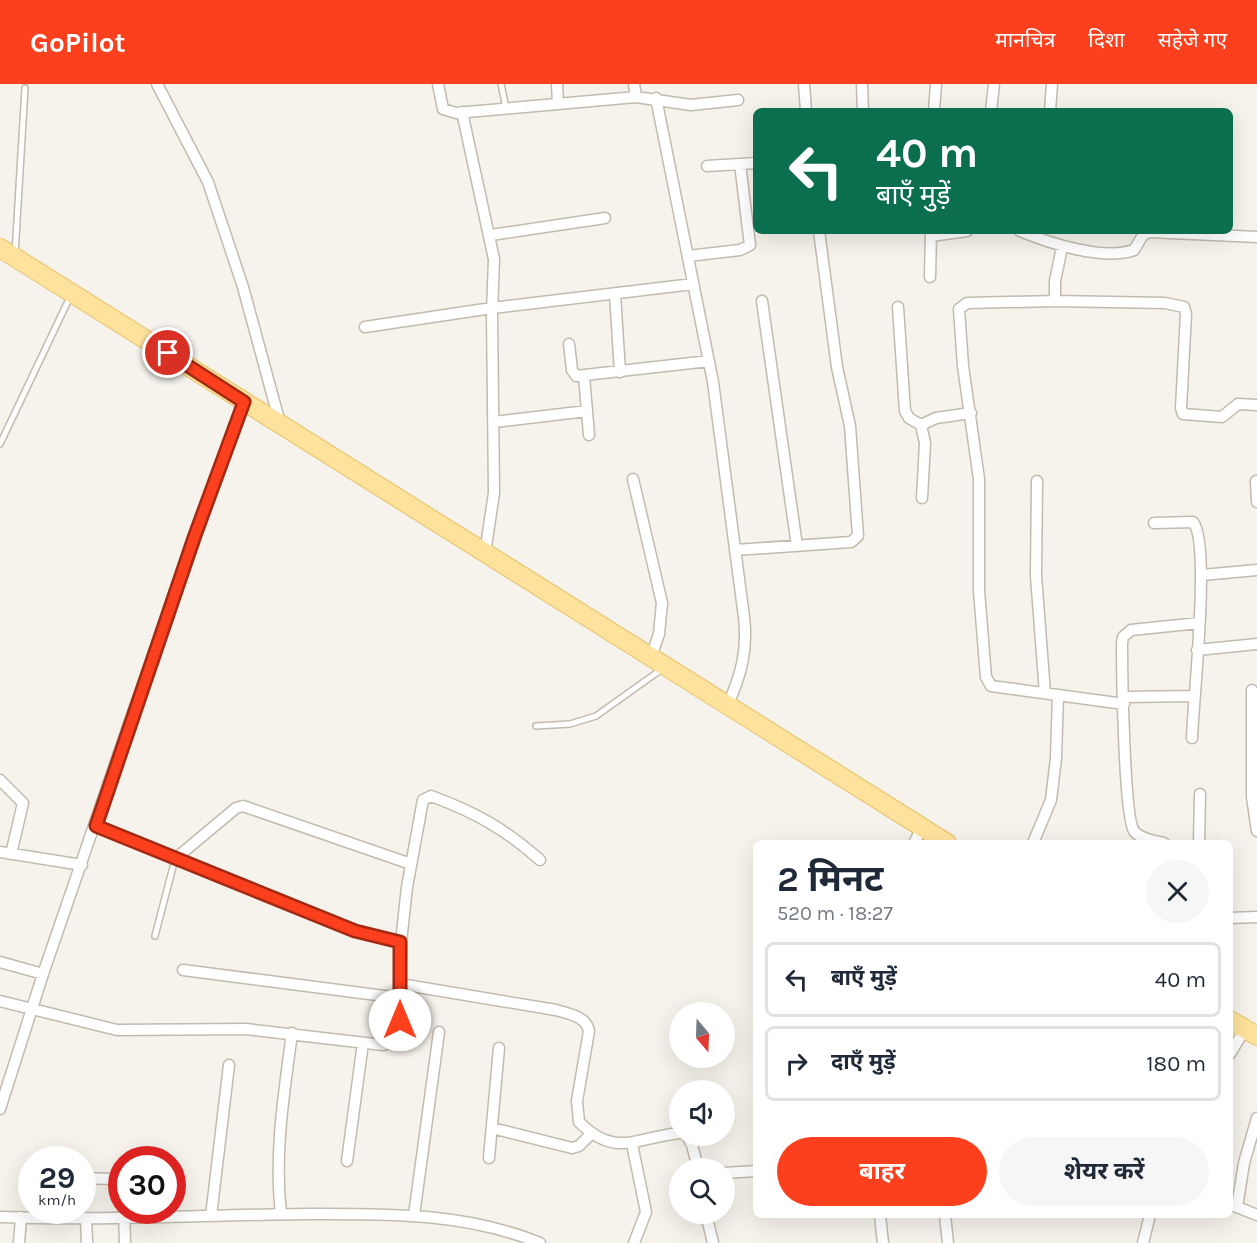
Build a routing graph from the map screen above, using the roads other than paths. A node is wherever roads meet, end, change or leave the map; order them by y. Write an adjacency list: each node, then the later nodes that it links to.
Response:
1 (157, 84): 55 (street)
2 (438, 84): 22 (street)
3 (501, 84): 16 (lane)
4 (557, 84): 15 (street)
5 (634, 84): 12 (street)
6 (804, 84): 17 (street)
7 (862, 84): 18 (street)
8 (936, 84): 19 (street)
9 (994, 84): 20 (street)
10 (1052, 84): 21 (street)
11 (25, 88): 35 (lane)
12 (636, 97): 13 (street); 15 (street)
13 (656, 98): 14 (street); 36 (street)
14 (738, 100)
15 (558, 104): 16 (street)
16 (506, 108): 22 (street)
17 (806, 108)
18 (863, 108)
19 (934, 108)
20 (991, 108)
21 (1050, 108)
22 (462, 112): 31 (street)
23 (753, 163): 24 (street)
24 (740, 164): 25 (street); 36 (street)
25 (707, 166)
26 (605, 218): 31 (street)
27 (819, 234): 65 (street)
28 (931, 234): 37 (street)
29 (1145, 234): 34 (street)
30 (1192, 234): 33 (street)
31 (490, 235): 44 (street)
32 (1047, 236): 34 (street)
33 (1257, 237)
34 (1062, 247): 42 (street)
35 (7, 253): 39 (main road)
36 (687, 256): 38 (street)
37 (930, 277)
38 (693, 284): 40 (street); 47 (street)
39 (72, 293): 50 (main road); 58 (lane)
40 (615, 294): 44 (street); 48 (street)
41 (762, 301): 65 (street)
42 (1055, 301): 51 (street); 53 (street)
43 (898, 307): 56 (street)
44 (492, 308): 45 (street); 54 (street)
45 (365, 327)
46 (569, 344): 49 (street)
47 (709, 361): 48 (street); 66 (street)
48 (620, 372): 49 (street)
49 (584, 376): 52 (street)
50 (244, 402): 55 (main road); 84 (street)
51 (1257, 405)
52 (587, 411): 54 (street); 57 (street)
53 (971, 413): 56 (street); 75 (street)
54 (494, 422): 67 (street)
55 (280, 424): 67 (main road)
56 (921, 425): 62 (street)
57 (589, 435)
58 (0, 444)
59 (633, 479): 73 (street)
60 (1037, 481): 75 (street)
61 (1256, 481): 63 (street)
62 (922, 498)
63 (1257, 502)
64 (1154, 523): 69 (street)
65 (797, 546): 66 (street)
66 (735, 550): 79 (street)
67 (485, 553): 73 (main road)
68 (1257, 570): 69 (street)
69 (1202, 575): 70 (street)
70 (1199, 623): 72 (street); 78 (street)
71 (1257, 644): 72 (street)
72 (1197, 650): 77 (street)
73 (658, 662): 79 (main road); 80 (lane)
74 (1252, 690): 85 (street)
75 (1045, 693): 76 (street)
76 (1058, 695): 78 (street); 88 (street)
77 (1193, 696): 78 (street); 81 (street)
78 (1124, 700): 89 (street)
79 (727, 707): 86 (main road)
80 (536, 726)
81 (1192, 738)
82 (0, 780): 91 (street)
83 (1200, 794): 90 (street)
84 (96, 826): 92 (street); 95 (street)
85 (1257, 831)
86 (918, 836): 87 (main road)
87 (934, 840)
88 (1034, 840)
89 (1152, 840)
90 (1199, 840)
91 (5, 853): 95 (street)
92 (175, 859): 94 (street); 98 (lane); 99 (street)
93 (540, 860): 94 (street)
94 (411, 864): 99 (street)
95 (82, 865): 102 (street)
96 (1257, 917): 97 (street)
97 (1233, 918)
98 (155, 936)
99 (400, 942): 103 (street)
100 (0, 962): 102 (street)
101 (183, 970): 104 (street)
102 (43, 974): 106 (street)
103 (400, 984): 104 (street); 119 (street)
104 (400, 998): 107 (street)
105 (0, 1000): 106 (street)
106 (31, 1010): 110 (street); 116 (street)
107 (400, 1020)
108 (1244, 1028): 114 (street)
109 (439, 1032): 129 (street)
110 (292, 1033): 112 (street); 127 (street)
111 (401, 1038): 112 (street)
112 (363, 1043): 123 (street)
113 (499, 1048): 118 (street)
114 (1233, 1048)
115 (229, 1065): 131 (street)
116 (0, 1109)
117 (1257, 1118): 126 (street)
118 (492, 1128): 119 (street); 122 (street)
119 (592, 1133): 121 (street)
120 (669, 1136): 121 (street)
121 (632, 1144): 145 (street)
122 (489, 1158)
123 (347, 1161)
124 (753, 1171): 125 (street)
125 (735, 1172)
126 (1233, 1206): 130 (street)
127 (281, 1214): 129 (street); 131 (street)
128 (186, 1215): 131 (street)
129 (414, 1215): 144 (street)
130 (1257, 1215)
131 (211, 1216)
132 (0, 1217): 133 (street)
133 (18, 1217)
134 (880, 1218): 147 (street)
135 (945, 1218): 148 (street)
136 (1149, 1218): 149 (street)
137 (20, 1224): 141 (street)
138 (86, 1224): 142 (street)
139 (124, 1224): 143 (street)
140 (708, 1224): 146 (street)
141 (19, 1243)
142 (87, 1243)
143 (125, 1243)
144 (540, 1243)
145 (634, 1243)
146 (713, 1243)
147 (883, 1243)
148 (948, 1243)
149 (1143, 1243)

